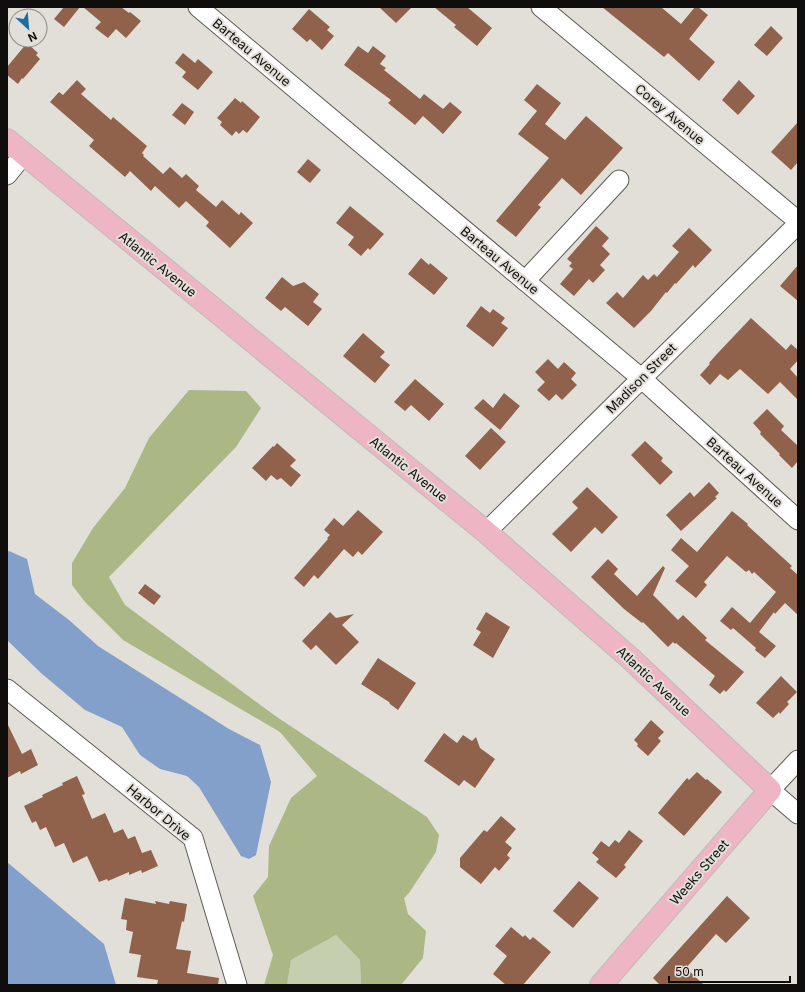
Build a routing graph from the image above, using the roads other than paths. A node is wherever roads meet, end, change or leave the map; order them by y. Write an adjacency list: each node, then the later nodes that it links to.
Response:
1 (198, 7): 8 (street, Barteau Avenue)
2 (541, 7): 7 (street, Corey Avenue)
3 (7, 140): 4 (main road, Atlantic Avenue)
4 (24, 154): 5 (street); 11 (main road, Atlantic Avenue)
5 (7, 175)
6 (619, 180): 8 (street)
7 (798, 222): 9 (street, Madison Street)
8 (525, 281): 9 (street, Barteau Avenue)
9 (641, 378): 10 (street, Barteau Avenue); 11 (street, Madison Street)
10 (798, 520)
11 (486, 532): 14 (main road, Atlantic Avenue)
12 (7, 689): 16 (street, Harbor Drive)
13 (798, 760): 14 (street, Weeks Street)
14 (770, 790): 15 (street, Atlantic Avenue); 17 (main road, Weeks Street)
15 (798, 814)
16 (237, 985)
17 (600, 985)

